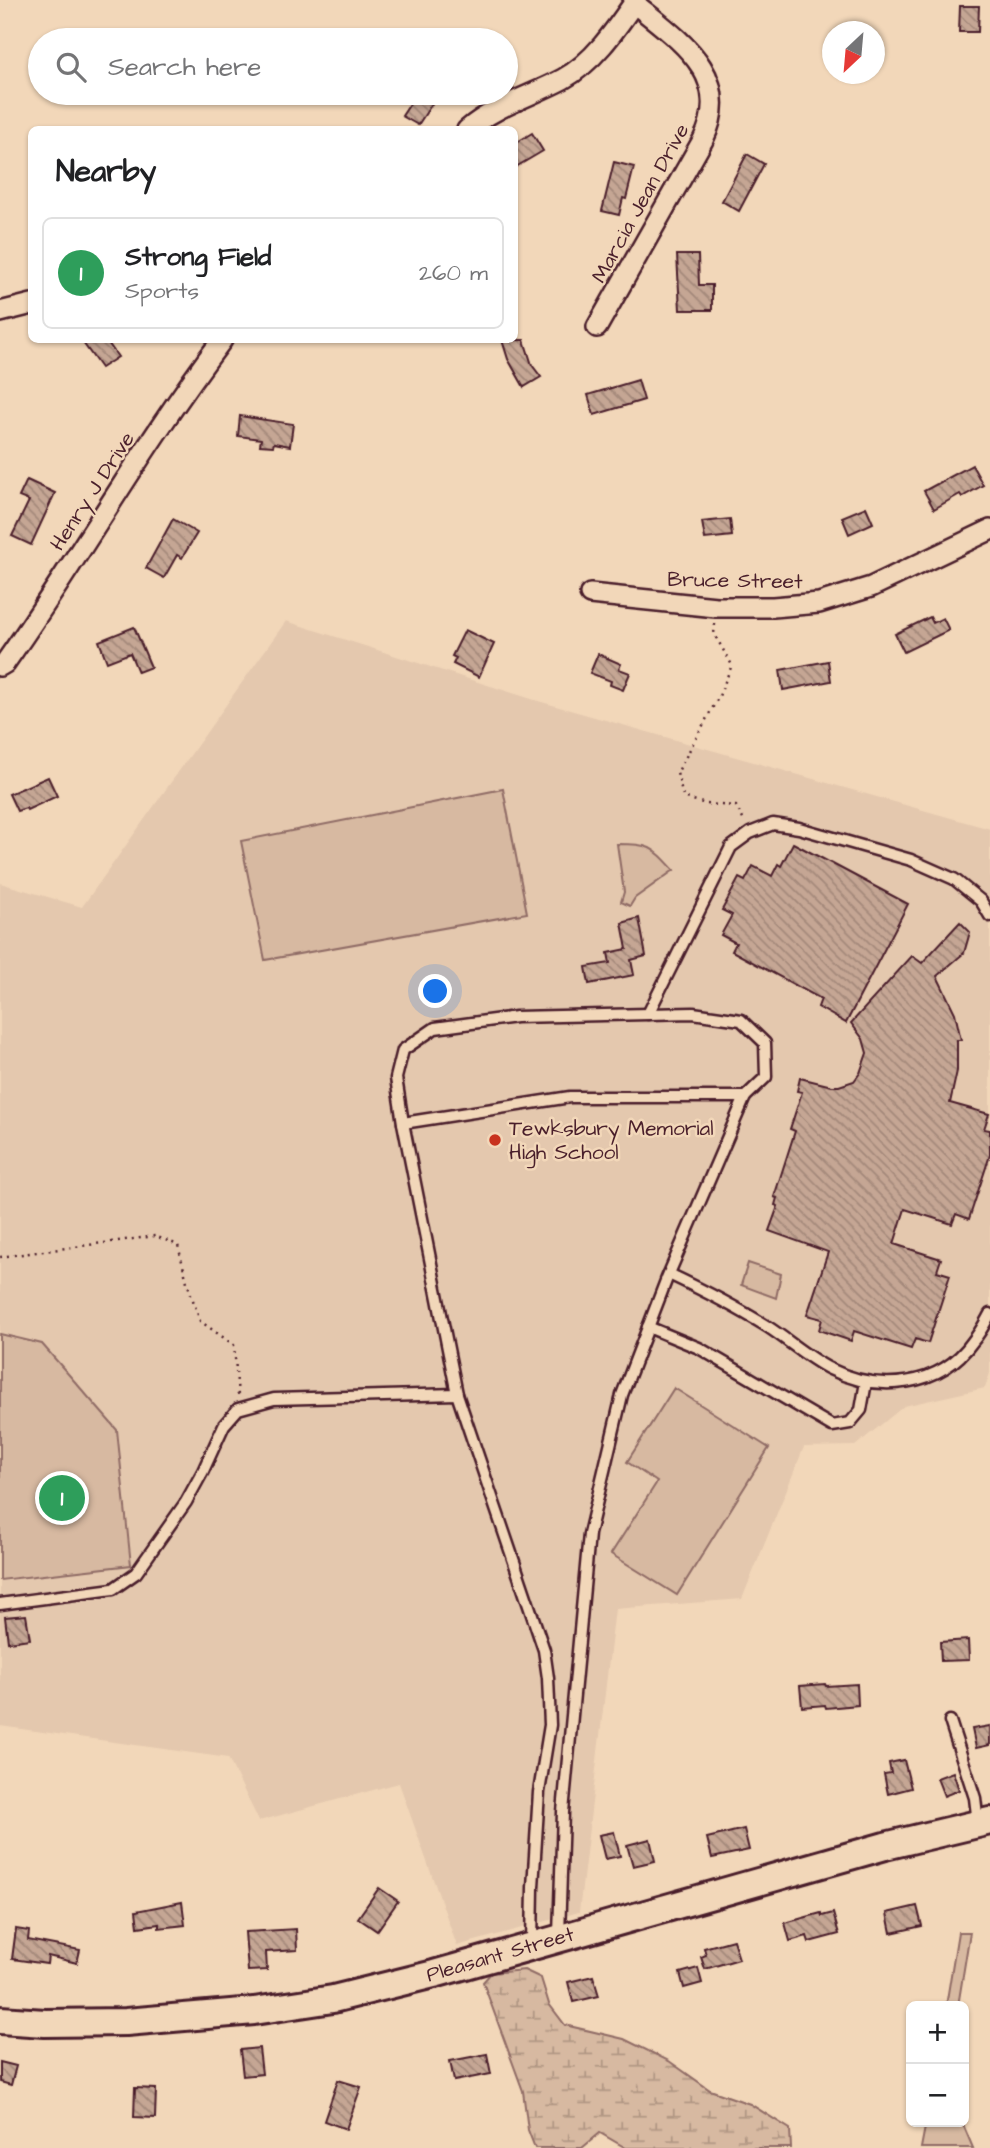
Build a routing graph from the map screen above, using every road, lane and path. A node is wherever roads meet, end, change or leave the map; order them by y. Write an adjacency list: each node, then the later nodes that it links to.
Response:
1 (635, 2): 2 (street); 7 (street, Marcia Jean Drive)
2 (518, 98)
3 (507, 105): 4 (street)
4 (473, 126)
5 (28, 305): 6 (street)
6 (0, 312)
7 (597, 327)
8 (220, 343): 12 (street, Henry J Drive)
9 (990, 530): 11 (street, Bruce Street)
10 (590, 594): 11 (street, Bruce Street)
11 (716, 607): 13 (path)
12 (0, 666)
13 (750, 833): 14 (lane); 15 (lane)
14 (990, 915)
15 (648, 1014): 16 (lane); 17 (lane)
16 (745, 1097): 17 (lane); 19 (lane)
17 (403, 1123): 23 (lane)
18 (0, 1256): 24 (path)
19 (669, 1274): 21 (lane); 22 (lane)
20 (990, 1314): 22 (lane)
21 (648, 1327): 22 (lane); 28 (lane)
22 (866, 1381)
23 (457, 1394): 24 (lane); 29 (lane)
24 (238, 1409): 25 (lane)
25 (0, 1604)
26 (950, 1721): 27 (lane)
27 (984, 1822): 28 (main road, Pleasant Street)
28 (559, 1937): 29 (main road, Pleasant Street)
29 (532, 1945): 30 (main road, Pleasant Street)
30 (0, 2020)

